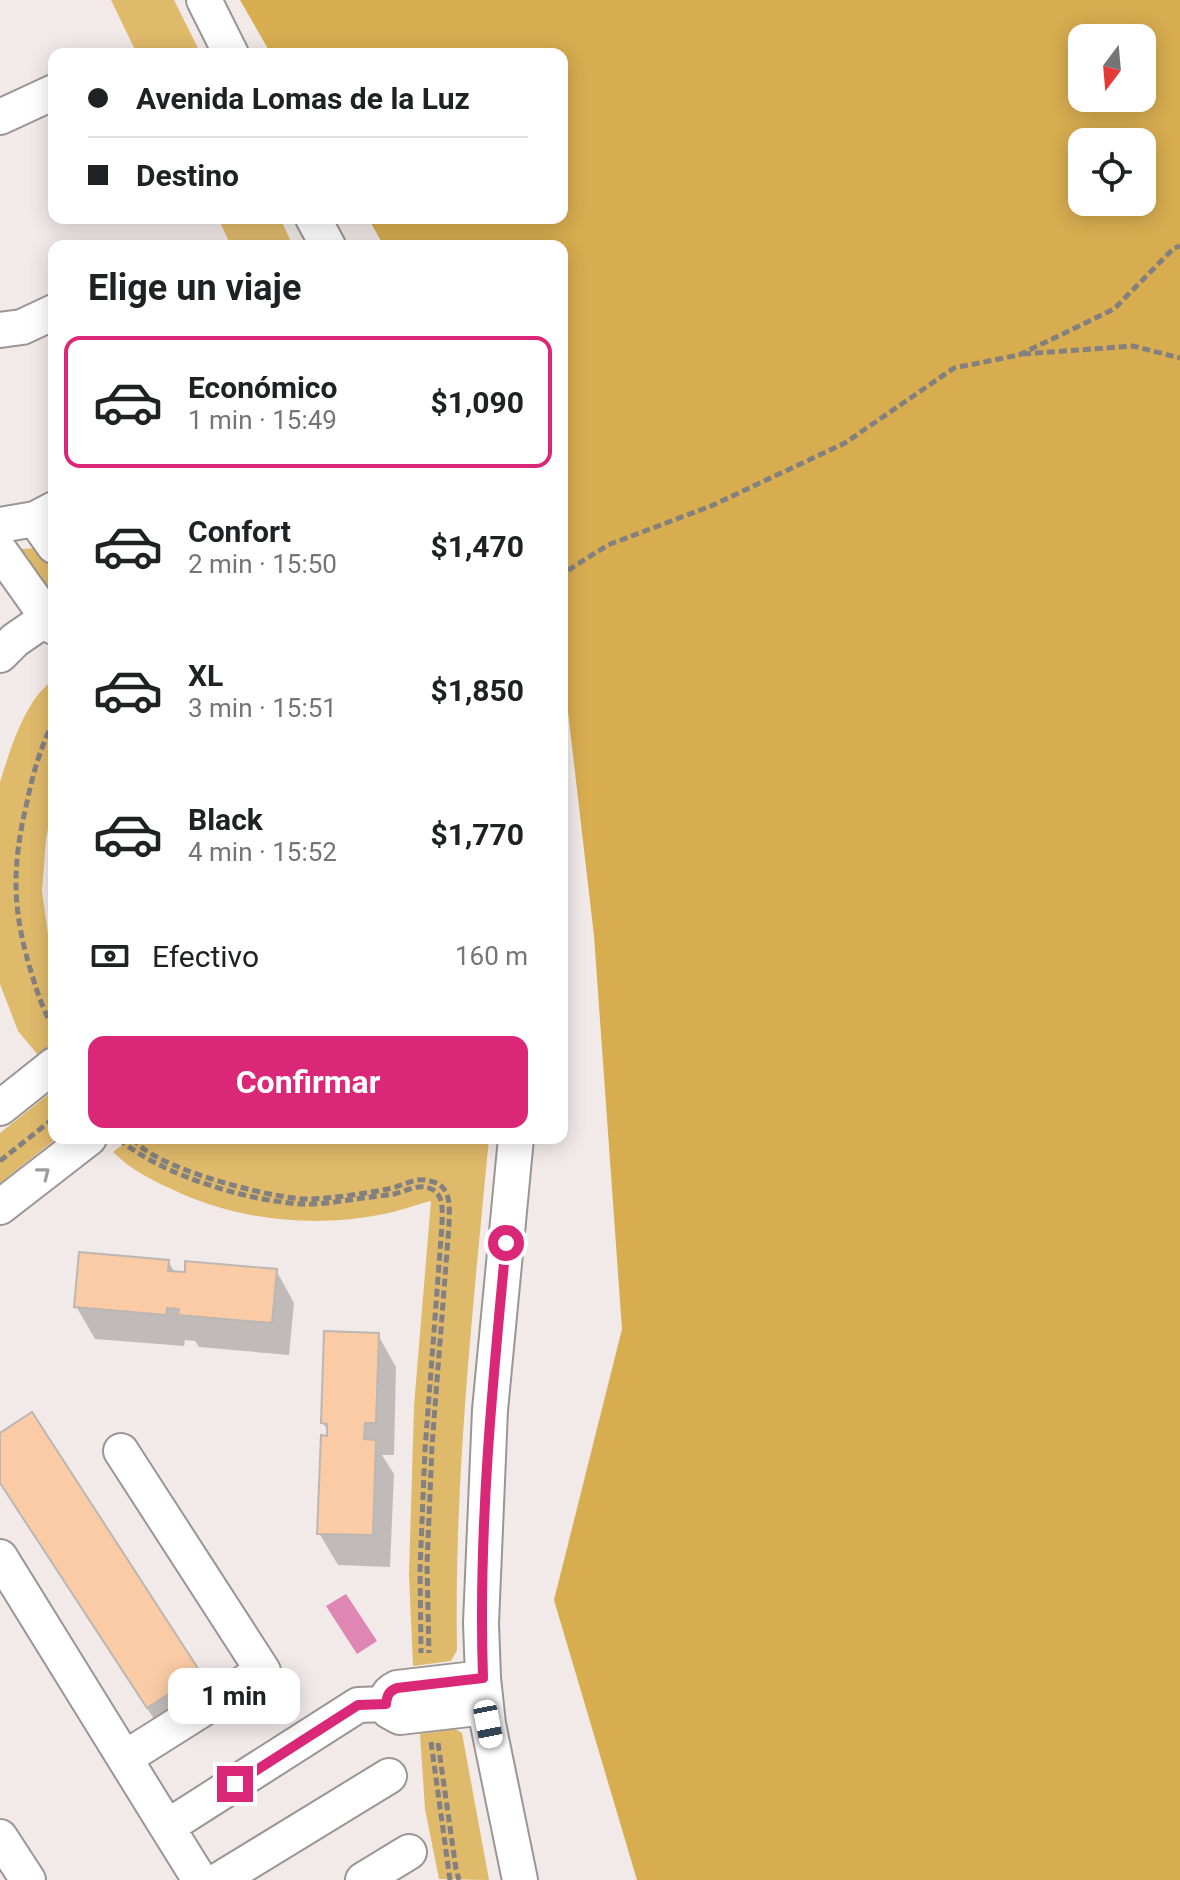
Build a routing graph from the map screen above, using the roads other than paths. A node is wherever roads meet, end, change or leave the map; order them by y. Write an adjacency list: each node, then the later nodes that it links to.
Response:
1 (204, 0): 2 (street)
2 (228, 48)
3 (48, 95): 4 (street)
4 (0, 117)
5 (48, 315): 6 (street)
6 (0, 330)
7 (44, 514): 8 (street)
8 (0, 525)
9 (0, 551): 10 (street)
10 (48, 619)
11 (48, 624): 12 (street)
12 (0, 655)
13 (48, 1070): 14 (street)
14 (0, 1108)
15 (81, 1144): 17 (street, one-way to 15)
16 (515, 1144): 20 (street)
17 (0, 1207)
18 (121, 1451): 21 (street)
19 (0, 1557): 21 (street)
20 (484, 1692): 23 (street); 30 (street)
21 (125, 1758): 23 (street)
22 (389, 1776): 28 (street)
23 (167, 1827): 27 (street)
24 (0, 1837): 26 (street)
25 (409, 1852): 29 (street)
26 (28, 1880)
27 (200, 1880)
28 (219, 1880)
29 (363, 1880)
30 (520, 1880)

